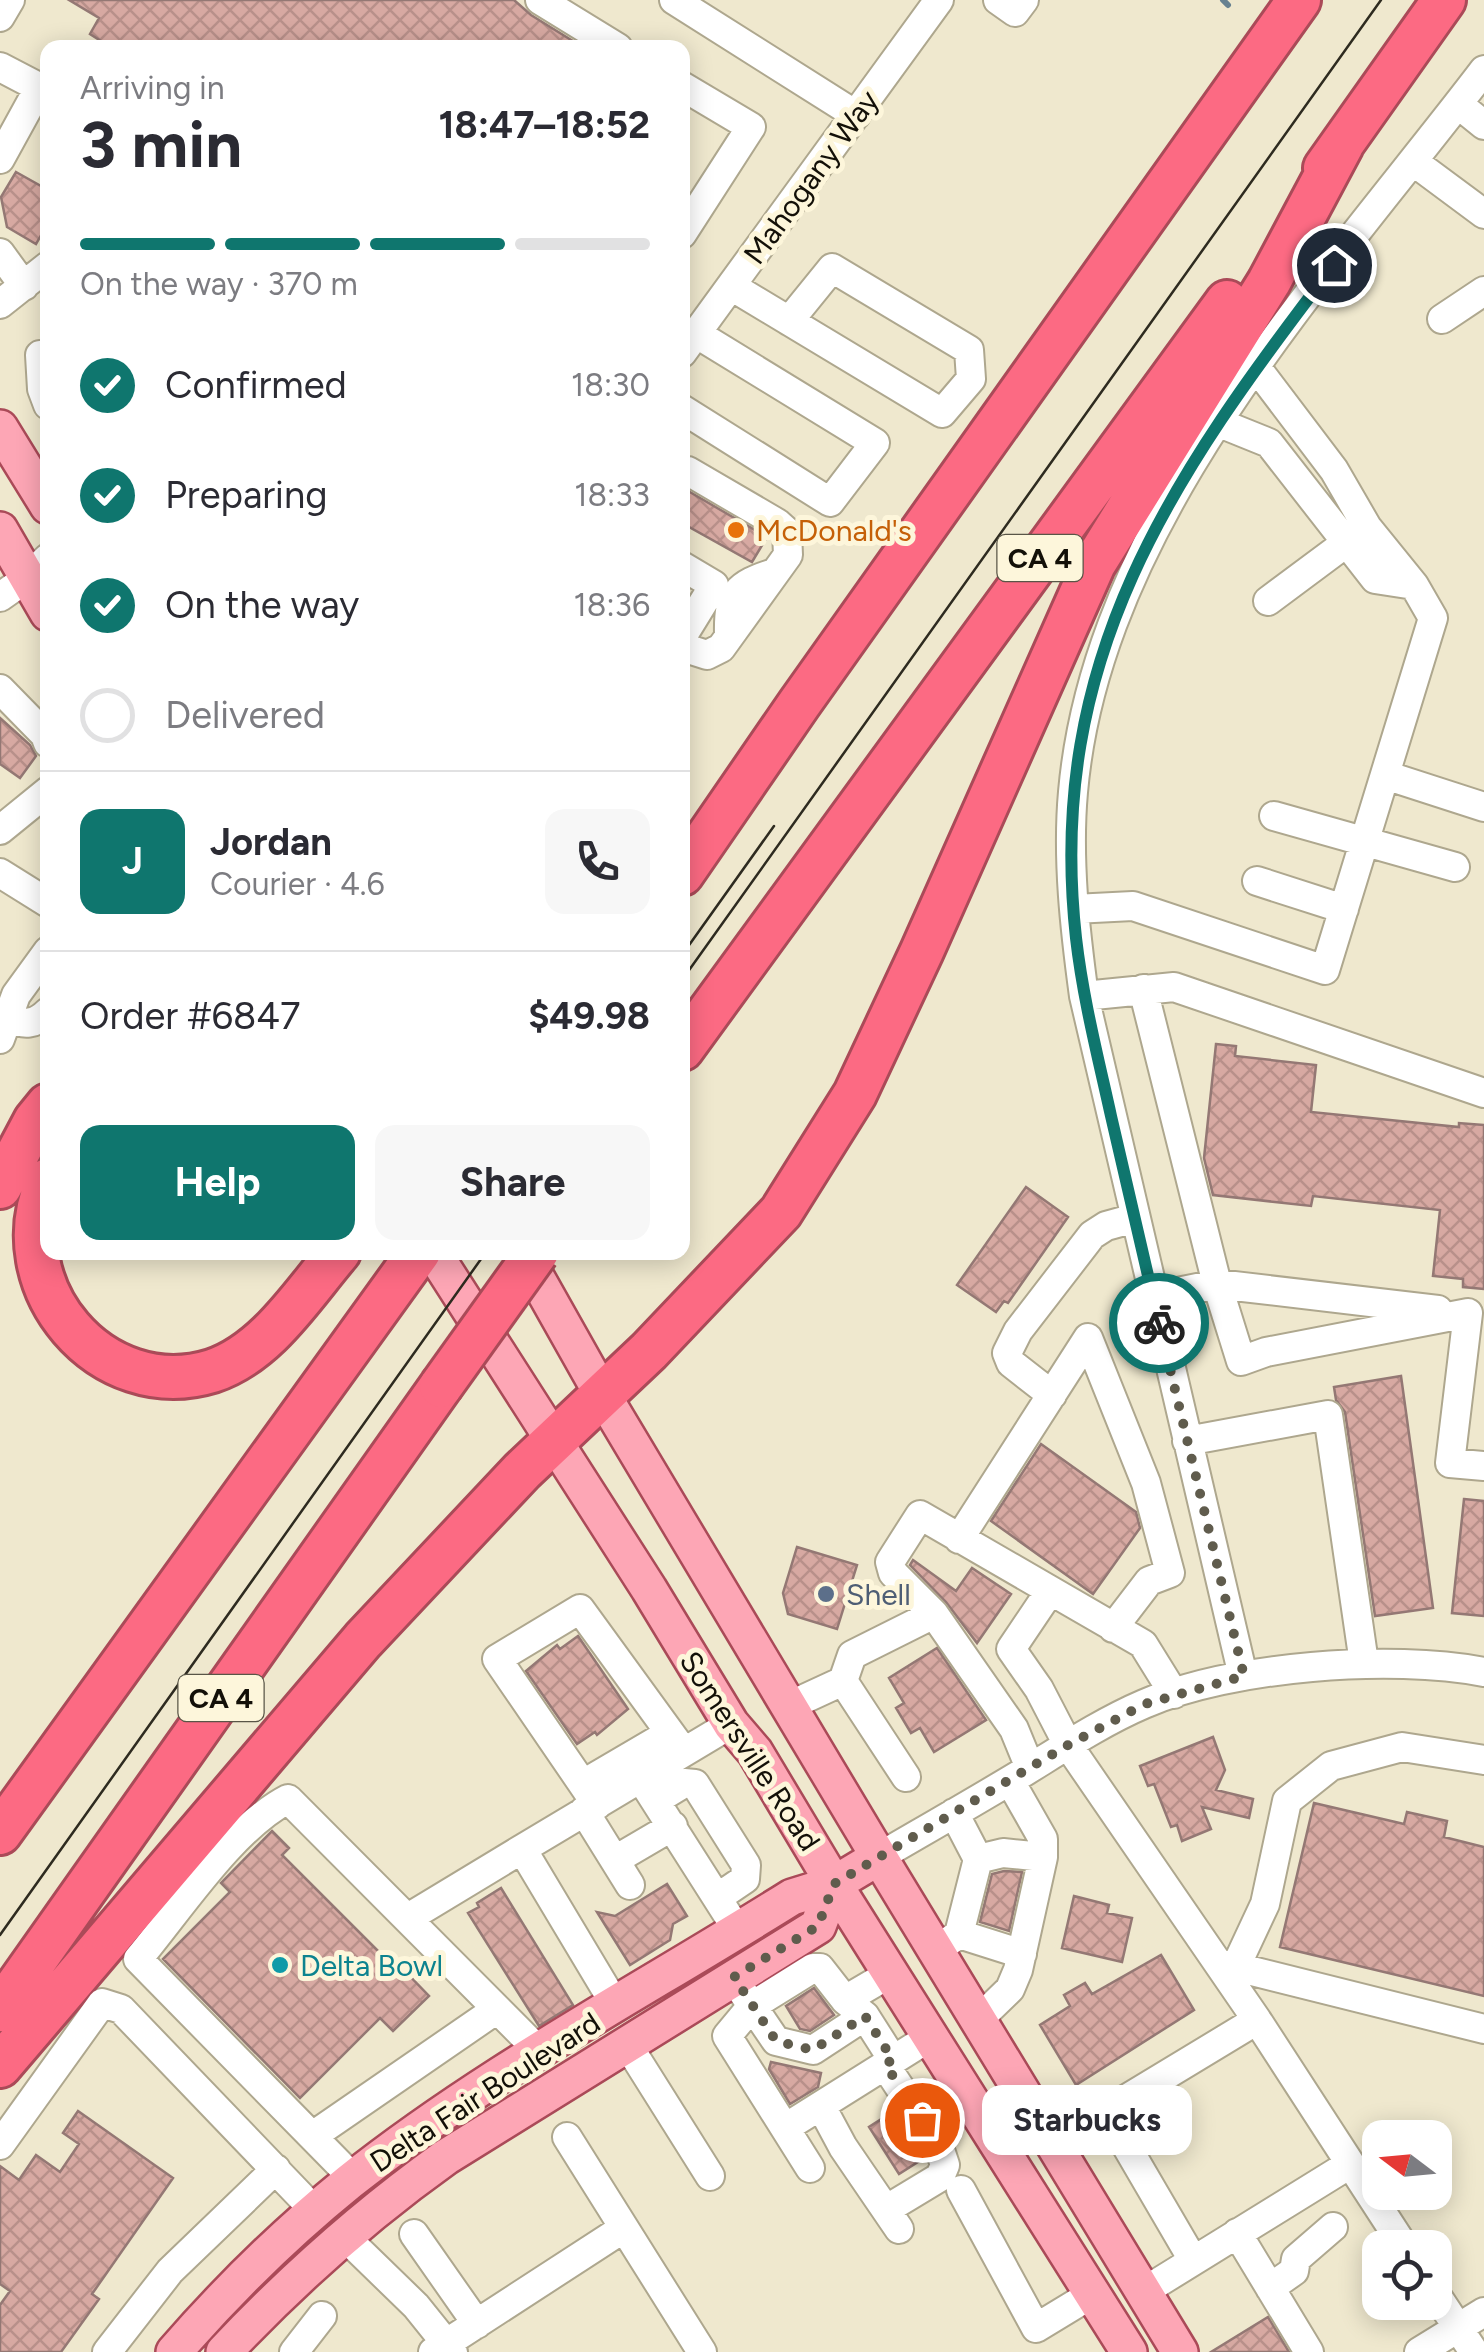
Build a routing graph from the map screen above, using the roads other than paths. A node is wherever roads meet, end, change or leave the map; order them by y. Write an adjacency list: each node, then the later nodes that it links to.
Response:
1 (10, 0): 9 (street)
2 (540, 0): 10 (street)
3 (674, 0): 17 (street)
4 (939, 0): 17 (street, Mahogany Way)
5 (998, 0): 6 (street)
6 (1024, 0)
7 (1300, 0): 49 (highway)
8 (1444, 0): 19 (highway, CA 4)
9 (0, 17)
10 (605, 40)
11 (0, 67): 13 (street)
12 (1484, 70): 16 (street)
13 (40, 88)
14 (690, 91): 23 (street)
15 (40, 95): 20 (street)
16 (1458, 104): 18 (street); 21 (street)
17 (856, 115): 27 (street, Mahogany Way)
18 (1484, 126)
19 (1342, 145): 70 (highway, CA 4); 84 (highway)
20 (0, 159)
21 (1414, 162): 22 (street); 33 (street)
22 (1484, 214)
23 (690, 222)
24 (0, 253): 26 (street)
25 (40, 273): 26 (street)
26 (24, 286): 29 (street)
27 (731, 286): 31 (street); 32 (street, Mahogany Way)
28 (1484, 291): 30 (street)
29 (0, 304)
30 (1442, 319)
31 (788, 321): 31 (street)
32 (690, 343): 34 (street)
33 (1256, 367): 35 (street); 39 (street)
34 (690, 414)
35 (1217, 422): 39 (street); 63 (street)
36 (0, 428): 38 (main road)
37 (690, 472): 47 (street)
38 (40, 493)
39 (1357, 535): 45 (street); 51 (street)
40 (40, 541): 41 (street)
41 (3, 543): 43 (main road)
42 (690, 571): 46 (street)
43 (25, 578): 44 (main road)
44 (40, 601)
45 (1268, 601)
46 (690, 624)
47 (690, 650)
48 (0, 690): 50 (street)
49 (800, 704): 56 (highway); 58 (highway)
50 (40, 730)
51 (1385, 775): 53 (street); 57 (street)
52 (40, 798): 55 (street)
53 (1484, 807)
54 (1274, 816): 57 (street)
55 (0, 830)
56 (690, 835)
57 (1364, 842): 59 (street); 64 (street)
58 (690, 862)
59 (1456, 867)
60 (0, 873): 62 (street)
61 (1257, 882): 64 (street)
62 (40, 898)
63 (1074, 908): 64 (street); 67 (street)
64 (1344, 909)
65 (40, 962): 69 (street)
66 (1142, 989): 67 (street); 71 (street); 81 (street)
67 (1084, 996): 75 (street)
68 (40, 1016): 69 (street)
69 (4, 1028)
70 (690, 1038)
71 (1484, 1093)
72 (40, 1114): 73 (highway)
73 (0, 1187)
74 (40, 1199): 76 (highway)
75 (1134, 1218): 82 (street); 85 (street)
76 (333, 1260)
77 (412, 1260): 111 (highway)
78 (438, 1260): 87 (main road, Somersville Road)
79 (527, 1260): 84 (main road, Somersville Road)
80 (531, 1260): 130 (highway, CA 4, bridge)
81 (1218, 1284): 82 (street); 83 (street); 83 (street)
82 (1153, 1297): 86 (street)
83 (1476, 1314): 88 (street)
84 (602, 1394): 87 (highway); 100 (main road, Somersville Road)
85 (1052, 1394): 89 (street); 91 (street)
86 (1188, 1440): 90 (street); 95 (street)
87 (552, 1443): 101 (main road, Somersville Road); 138 (highway)
88 (1484, 1466)
89 (959, 1539): 92 (street); 93 (street)
90 (1217, 1565): 91 (street); 97 (street)
91 (1170, 1574): 94 (street)
92 (1050, 1591): 94 (street); 103 (street)
93 (934, 1614): 98 (street); 105 (street)
94 (1114, 1628): 99 (street)
95 (1364, 1663): 96 (street, Delta Fair Boulevard); 97 (street, Delta Fair Boulevard)
96 (1484, 1672)
97 (1244, 1676): 99 (street, Delta Fair Boulevard)
98 (843, 1681): 100 (street); 106 (street)
99 (1174, 1694): 103 (street, Delta Fair Boulevard)
100 (791, 1705): 113 (main road, Somersville Road)
101 (730, 1724): 102 (street); 118 (main road, Somersville Road)
102 (676, 1742): 107 (street); 108 (street); 108 (street)
103 (1068, 1745): 105 (street, Delta Fair Boulevard); 124 (street)
104 (1484, 1760): 124 (street)
105 (1020, 1775): 109 (street, Delta Fair Boulevard); 114 (street)
106 (906, 1776)
107 (649, 1790): 108 (street); 110 (street); 119 (street)
108 (588, 1800): 112 (street); 116 (street)
109 (954, 1813): 113 (street, Delta Fair Boulevard); 115 (street)
110 (673, 1826): 116 (street); 119 (street)
111 (0, 1833)
112 (522, 1849): 120 (street); 127 (street)
113 (879, 1857): 118 (main road, Delta Fair Boulevard); 122 (main road, Somersville Road)
114 (1043, 1857): 115 (street); 123 (street)
115 (978, 1859): 122 (street)
116 (615, 1860): 117 (street)
117 (630, 1884)
118 (834, 1884): 121 (main road, Delta Fair Boulevard); 125 (main road, Somersville Road); 126 (main road, Delta Fair Boulevard)
119 (717, 1898): 121 (street)
120 (408, 1918): 129 (street); 143 (street)
121 (738, 1931): 127 (main road, Delta Fair Boulevard)
122 (947, 1943): 123 (street); 132 (main road, Somersville Road)
123 (1022, 1954): 132 (street)
124 (1227, 1965): 131 (street); 133 (street)
125 (890, 1974): 128 (street); 134 (main road, Somersville Road)
126 (743, 1992): 128 (street); 128 (street); 135 (main road, Delta Fair Boulevard); 142 (street)
127 (616, 2006): 136 (main road, Delta Fair Boulevard)
128 (855, 2008): 137 (street)
129 (498, 2009): 136 (street); 143 (street)
130 (0, 2010)
131 (1257, 2020): 141 (street); 147 (street)
132 (977, 2021): 145 (main road, Somersville Road)
133 (1484, 2029)
134 (930, 2037): 137 (street); 163 (main road, Somersville Road)
135 (627, 2044): 139 (main road, Delta Fair Boulevard); 150 (street)
136 (528, 2060): 139 (main road); 151 (main road, Delta Fair Boulevard)
137 (889, 2062): 140 (street); 140 (street)
138 (0, 2066)
139 (537, 2098): 159 (main road, Delta Fair Boulevard)
140 (821, 2106): 142 (street)
141 (1106, 2111): 145 (street); 160 (street)
142 (785, 2128): 148 (street)
143 (314, 2135): 151 (street)
144 (567, 2137): 155 (street)
145 (1052, 2144): 162 (main road, Somersville Road)
146 (0, 2145): 149 (street)
147 (1350, 2164): 156 (street); 157 (street)
148 (810, 2168)
149 (276, 2170): 153 (street); 170 (street)
150 (710, 2176)
151 (354, 2179): 153 (main road, Delta Fair Boulevard)
152 (961, 2190): 163 (street)
153 (316, 2211): 171 (main road, Delta Fair Boulevard)
154 (1333, 2227): 161 (street)
155 (624, 2228): 167 (street); 174 (street)
156 (1393, 2230)
157 (1237, 2233): 160 (street); 161 (street)
158 (414, 2234): 167 (street)
159 (345, 2237): 169 (street); 172 (main road, Delta Fair Boulevard)
160 (1193, 2260): 162 (street)
161 (1270, 2288): 177 (street)
162 (1143, 2292): 176 (main road, Somersville Road)
163 (1092, 2294): 175 (main road, Somersville Road)
164 (1484, 2312): 168 (street)
165 (322, 2316): 173 (street)
166 (1452, 2319): 168 (street)
167 (477, 2324): 169 (street)
168 (1466, 2341): 178 (street)
169 (444, 2349)
170 (106, 2352)
171 (174, 2352)
172 (224, 2352)
173 (294, 2352)
174 (702, 2352)
175 (1129, 2352)
176 (1180, 2352)
177 (1309, 2352)
178 (1419, 2352)

